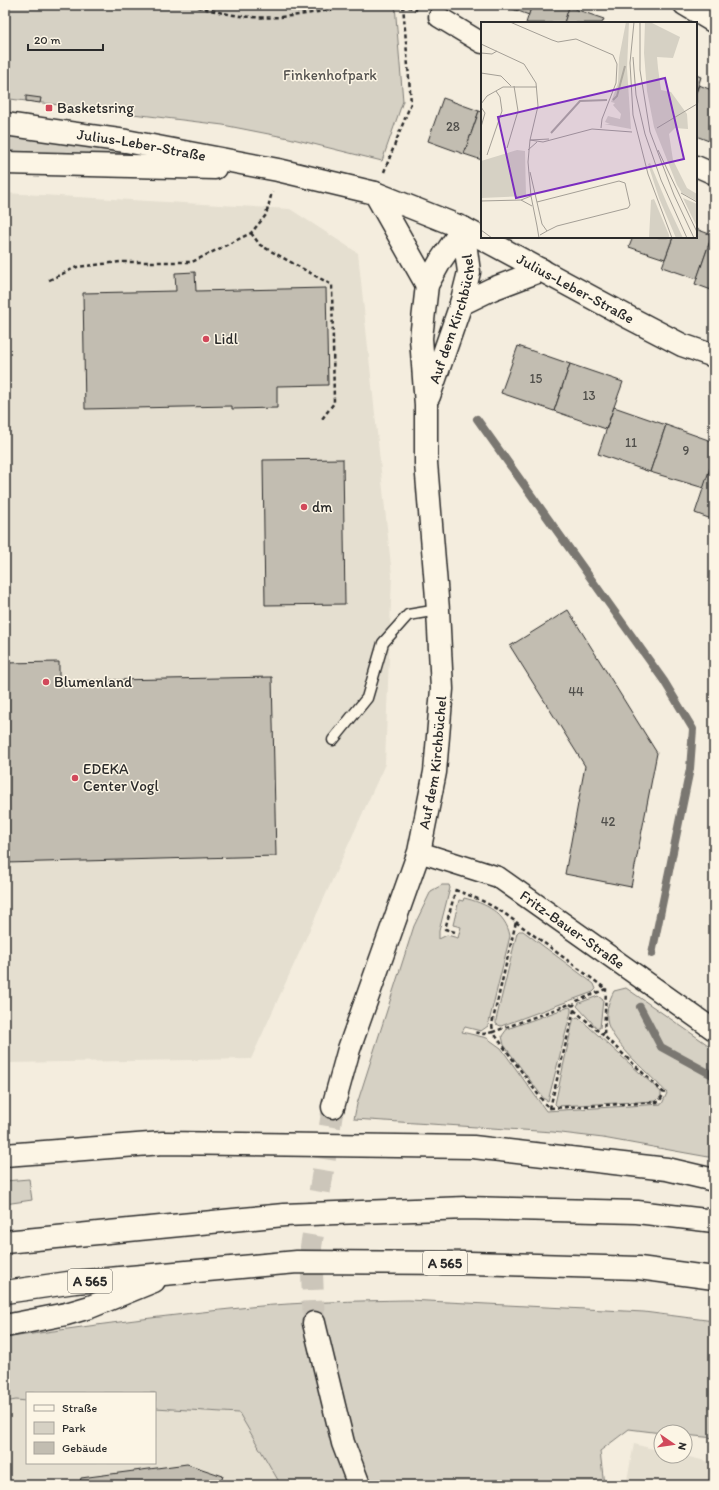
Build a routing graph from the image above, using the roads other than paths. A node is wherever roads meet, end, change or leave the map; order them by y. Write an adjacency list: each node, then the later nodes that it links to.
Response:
1 (684, 5): 3 (street)
2 (439, 17): 4 (street)
3 (714, 23)
4 (481, 42)
5 (5, 124): 8 (main road, Julius-Leber-Straße)
6 (5, 163): 8 (main road, Julius-Leber-Straße)
7 (697, 166): 9 (street)
8 (278, 170): 10 (main road, Julius-Leber-Straße)
9 (714, 174)
10 (376, 193): 11 (main road, Julius-Leber-Straße); 15 (main road)
11 (463, 228): 12 (main road, Julius-Leber-Straße); 15 (main road, Auf dem Kirchbüchel); 16 (main road, Auf dem Kirchbüchel)
12 (481, 238)
13 (482, 238): 14 (main road, Julius-Leber-Straße)
14 (542, 270): 16 (main road); 17 (main road, Julius-Leber-Straße)
15 (427, 285): 18 (main road, Auf dem Kirchbüchel)
16 (461, 304): 18 (main road, Auf dem Kirchbüchel)
17 (714, 356)
18 (426, 405): 19 (main road, Auf dem Kirchbüchel)
19 (438, 610): 20 (lane); 21 (main road, Auf dem Kirchbüchel)
20 (333, 740)
21 (419, 852): 22 (street, Fritz-Bauer-Straße); 23 (main road, Auf dem Kirchbüchel)
22 (714, 1030)
23 (333, 1107)
24 (5, 1155): 25 (main road)
25 (714, 1180)
26 (714, 1221): 27 (main road)
27 (5, 1242)
28 (175, 1272): 29 (main road, A 565); 30 (main road, A 565); 32 (main road)
29 (714, 1278)
30 (5, 1292)
31 (314, 1323): 33 (main road)
32 (5, 1326)
33 (359, 1485)

